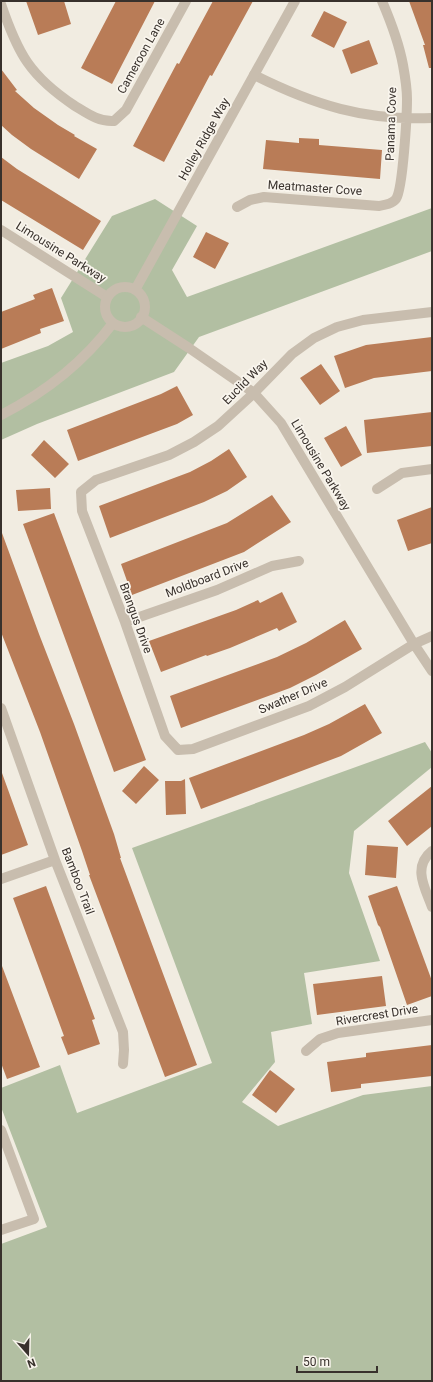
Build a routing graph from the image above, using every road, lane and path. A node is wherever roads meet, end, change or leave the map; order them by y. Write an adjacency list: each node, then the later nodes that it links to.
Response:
1 (186, 1): 4 (street, Cameroon Lane)
2 (295, 1): 5 (street, Holley Ridge Way)
3 (382, 1): 6 (street, Panama Cove)
4 (1, 4)
5 (254, 76): 6 (street); 11 (street, Holley Ridge Way)
6 (406, 118): 7 (street); 8 (street, Panama Cove)
7 (432, 118)
8 (393, 201): 9 (street, Meatmaster Cove)
9 (237, 206)
10 (1, 230): 12 (street, Limousine Parkway)
11 (135, 290): 12 (street); 14 (street)
12 (108, 297): 15 (street)
13 (432, 312): 16 (street, Euclid Way)
14 (141, 317): 15 (street); 16 (street, Limousine Parkway)
15 (113, 323): 17 (street)
16 (254, 394): 20 (street, Euclid Way); 24 (street, Limousine Parkway)
17 (1, 415)
18 (432, 469): 19 (street)
19 (376, 490)
20 (81, 492): 22 (street, Brangus Drive)
21 (299, 561): 22 (street, Moldboard Drive)
22 (125, 622): 27 (street, Brangus Drive)
23 (432, 636): 24 (street, Swather Drive)
24 (414, 644): 25 (street, Limousine Parkway); 27 (street, Swather Drive)
25 (432, 671)
26 (1, 708): 29 (street, Bamboo Trail)
27 (178, 750)
28 (432, 851): 31 (street)
29 (55, 860): 30 (street); 34 (street, Bamboo Trail)
30 (1, 879)
31 (432, 907)
32 (432, 1020): 33 (street, Rivercrest Drive)
33 (306, 1051)
34 (123, 1064)
35 (1, 1130): 36 (street)
36 (1, 1230)

